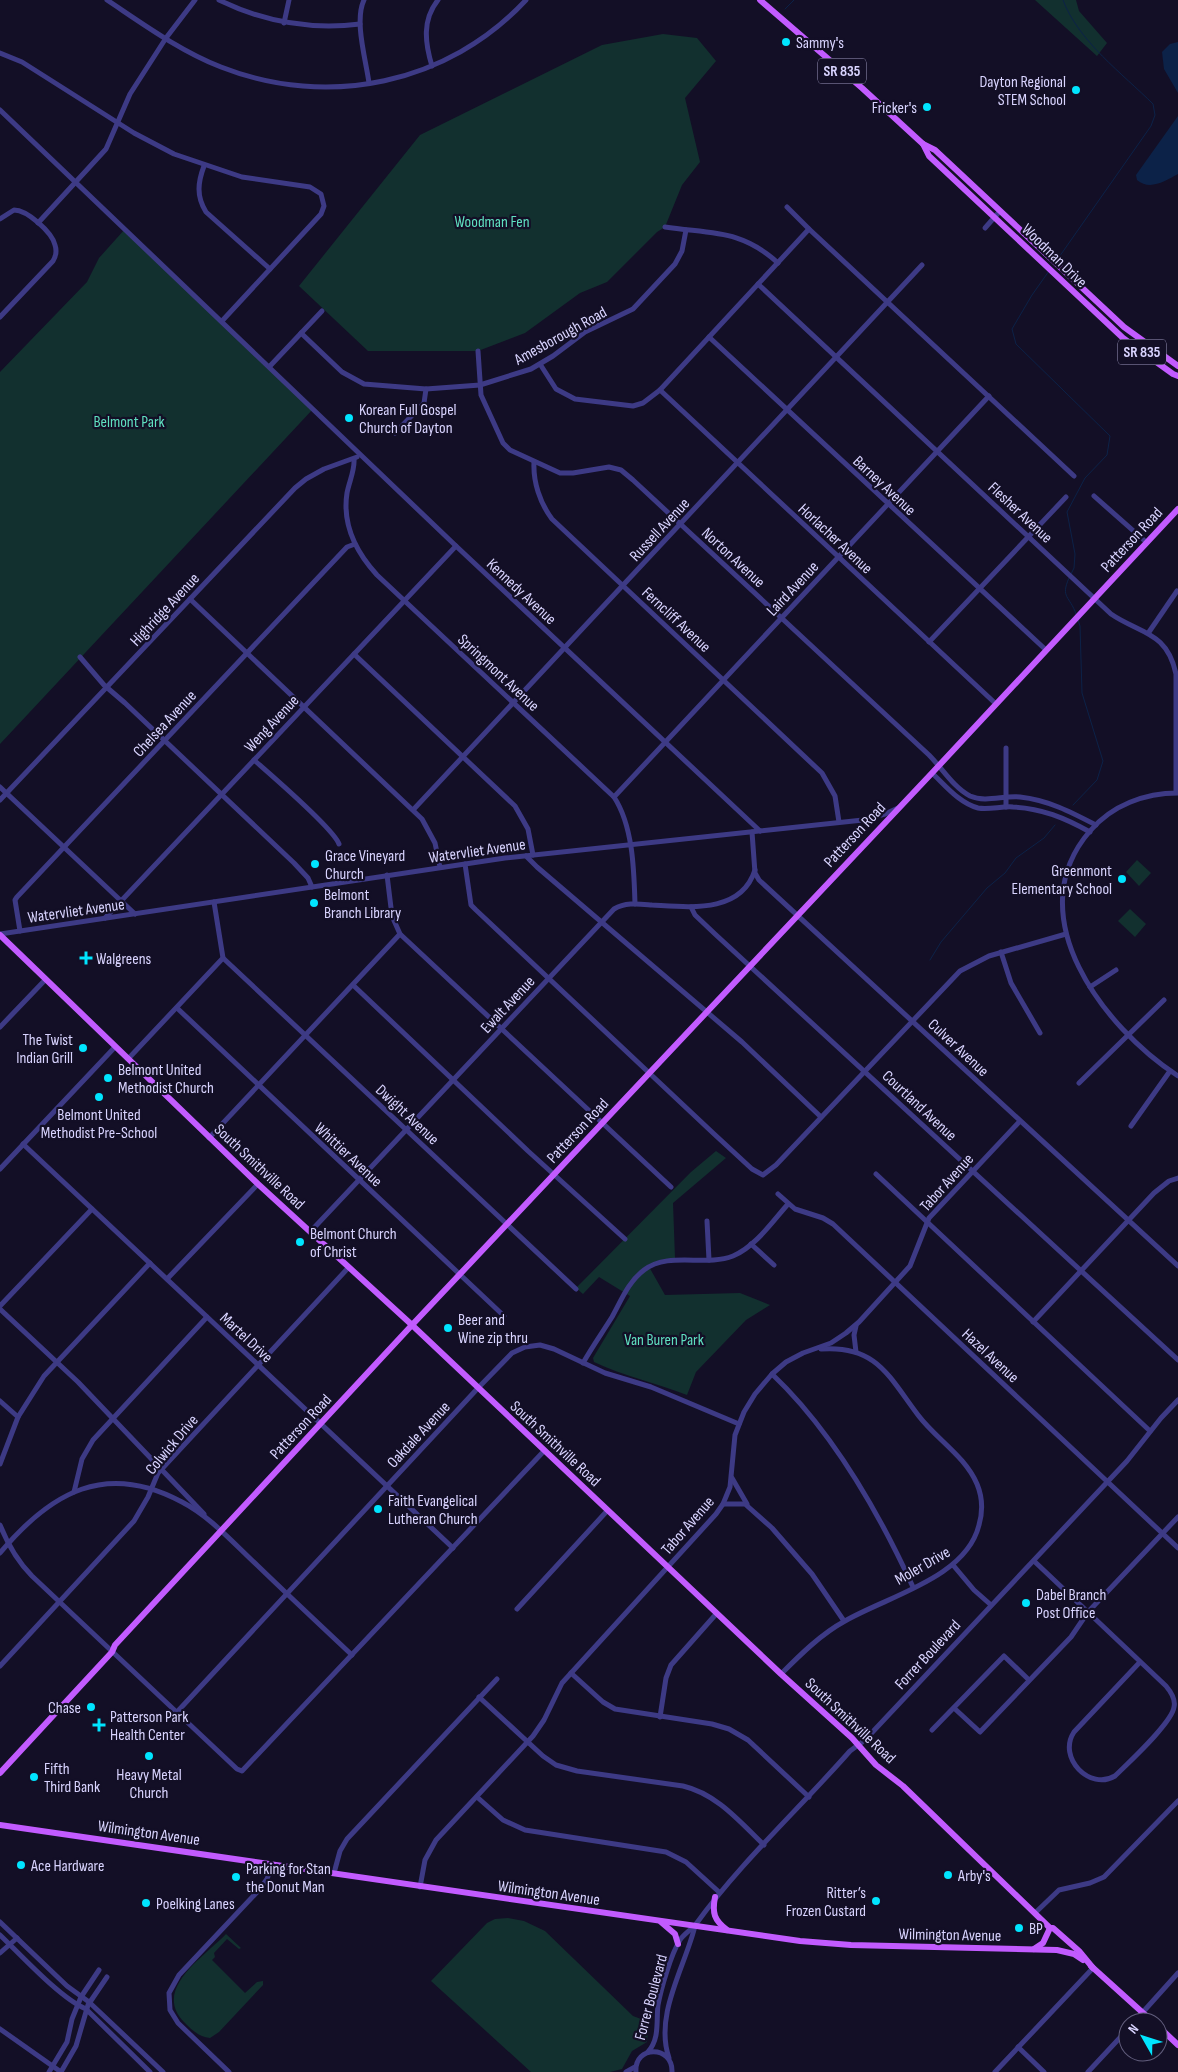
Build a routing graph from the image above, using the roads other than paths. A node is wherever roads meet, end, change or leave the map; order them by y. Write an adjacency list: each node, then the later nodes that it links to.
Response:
1 (195, 0): 11 (street)
2 (219, 0): 9 (street)
3 (289, 0): 9 (street)
4 (364, 0): 10 (street)
5 (438, 0): 13 (street)
6 (526, 0): 13 (street)
7 (760, 0): 18 (main road, Woodman Drive / SR 835)
8 (109, 1): 11 (street)
9 (284, 22): 10 (street)
10 (360, 24): 14 (street)
11 (166, 38): 14 (street); 17 (street)
12 (0, 54): 17 (street)
13 (432, 66): 14 (street)
14 (369, 84)
15 (2, 112): 16 (street); 22 (street, Kennedy Avenue)
16 (0, 119)
17 (117, 123): 20 (street); 22 (street)
18 (923, 144): 19 (main road, Woodman Drive / SR 835); 21 (main road, Woodman Drive / SR 835)
19 (948, 163): 21 (main road); 24 (main road, Woodman Drive / SR 835)
20 (204, 166): 34 (street); 34 (street)
21 (943, 168): 33 (main road, Woodman Drive / SR 835)
22 (76, 183): 26 (street); 39 (street, Kennedy Avenue)
23 (787, 207): 29 (street)
24 (1000, 211): 28 (street); 33 (main road, Woodman Drive / SR 835)
25 (0, 219): 26 (street)
26 (38, 223): 38 (street)
27 (665, 227): 30 (street)
28 (985, 228)
29 (809, 229): 31 (street); 36 (street)
30 (686, 230): 31 (street); 44 (street, Amesborough Road)
31 (778, 263): 35 (street)
32 (922, 265): 36 (street, Russell Avenue)
33 (1053, 266): 46 (main road, Woodman Drive / SR 835); 47 (main road, Woodman Drive / SR 835)
34 (270, 269): 39 (street)
35 (758, 284): 41 (street); 43 (street, Flesher Avenue)
36 (888, 302): 43 (street, Russell Avenue); 51 (street)
37 (322, 311): 40 (street)
38 (0, 317)
39 (222, 321): 45 (street, Kennedy Avenue)
40 (301, 333): 45 (street); 49 (street, Amesborough Road)
41 (709, 337): 50 (street); 52 (street, Barney Avenue)
42 (478, 351): 48 (street)
43 (836, 357): 52 (street, Russell Avenue); 54 (street, Flesher Avenue)
44 (540, 364): 48 (street, Amesborough Road); 50 (street)
45 (270, 366): 55 (street, Kennedy Avenue)
46 (1178, 366)
47 (1178, 376)
48 (480, 385): 49 (street, Amesborough Road); 57 (street)
49 (426, 389): 53 (street)
50 (660, 390): 58 (street, Horlacher Avenue)
51 (989, 396): 54 (street, Laird Avenue); 59 (street)
52 (787, 410): 58 (street, Russell Avenue); 62 (street, Barney Avenue)
53 (396, 433)
54 (937, 451): 62 (street, Laird Avenue); 65 (street, Flesher Avenue)
55 (360, 454): 56 (street, Highridge Avenue); 68 (street, Kennedy Avenue)
56 (354, 459): 67 (street, Springmont Avenue); 74 (street, Highridge Avenue)
57 (534, 462): 64 (street, Norton Avenue); 70 (street, Ferncliff Avenue)
58 (738, 463): 64 (street, Russell Avenue); 69 (street, Horlacher Avenue)
59 (1074, 476)
60 (1094, 496): 66 (street)
61 (1066, 497): 65 (street)
62 (888, 504): 69 (street, Laird Avenue); 71 (street, Barney Avenue)
63 (1178, 509): 66 (main road, Patterson Road)
64 (681, 524): 70 (street, Russell Avenue); 76 (street, Norton Avenue)
65 (1028, 536): 71 (street); 73 (street, Flesher Avenue)
66 (1146, 542): 73 (main road, Patterson Road)
67 (355, 544): 75 (street, Springmont Avenue); 81 (street, Chelsea Avenue)
68 (456, 546): 75 (street, Weng Avenue); 79 (street, Kennedy Avenue)
69 (838, 558): 76 (street, Laird Avenue); 78 (street, Horlacher Avenue)
70 (623, 586): 79 (street, Russell Avenue); 85 (street, Ferncliff Avenue)
71 (980, 589): 78 (street); 80 (street, Barney Avenue)
72 (1176, 591): 77 (street)
73 (1094, 599): 77 (street, Flesher Avenue); 80 (main road, Patterson Road)
74 (190, 600): 81 (street); 86 (street, Highridge Avenue)
75 (404, 600): 82 (street, Weng Avenue); 87 (street, Springmont Avenue)
76 (781, 618): 85 (street, Laird Avenue); 96 (street, Norton Avenue)
77 (1149, 632): 84 (street, Flesher Avenue)
78 (929, 642): 88 (street, Horlacher Avenue)
79 (564, 648): 87 (street, Russell Avenue); 92 (street, Kennedy Avenue)
80 (1046, 650): 88 (main road, Patterson Road)
81 (247, 653): 89 (street); 91 (street, Chelsea Avenue)
82 (354, 654): 89 (street, Weng Avenue); 94 (street)
83 (80, 657): 86 (street)
84 (1176, 668): 90 (street, Flesher Avenue)
85 (724, 680): 92 (street, Laird Avenue); 108 (street, Ferncliff Avenue)
86 (107, 688): 91 (street); 100 (street, Highridge Avenue)
87 (514, 703): 94 (street, Russell Avenue); 103 (street, Springmont Avenue)
88 (996, 704): 96 (main road, Patterson Road)
89 (304, 708): 95 (street, Weng Avenue); 107 (street)
90 (1177, 720): 99 (street, Flesher Avenue)
91 (165, 740): 101 (street); 115 (street, Chelsea Avenue)
92 (665, 743): 103 (street, Laird Avenue); 110 (street, Kennedy Avenue)
93 (1006, 748): 102 (street)
94 (464, 756): 107 (street, Russell Avenue); 116 (street)
95 (254, 760): 101 (street, Weng Avenue); 113 (street)
96 (939, 765): 97 (main road, Patterson Road); 102 (street, Norton Avenue)
97 (932, 773): 105 (street); 106 (main road, Patterson Road)
98 (0, 787): 100 (street)
99 (1177, 792): 109 (street)
100 (7, 793): 104 (street, Highridge Avenue); 115 (street)
101 (222, 795): 122 (street); 123 (street, Weng Avenue)
102 (1006, 796): 105 (street); 109 (street, Norton Avenue)
103 (614, 797): 114 (street, Springmont Avenue)
104 (0, 800)
105 (1006, 807): 112 (street)
106 (898, 808): 108 (street, Watervliet Avenue); 128 (main road, Patterson Road)
107 (414, 810): 119 (street)
108 (839, 822): 110 (street, Watervliet Avenue)
109 (1096, 825): 112 (street)
110 (760, 831): 111 (street, Watervliet Avenue)
111 (752, 832): 114 (street, Watervliet Avenue); 120 (street)
112 (1090, 832): 133 (street)
113 (339, 844)
114 (630, 845): 116 (street, Watervliet Avenue); 125 (street, Springmont Avenue)
115 (64, 847): 123 (street); 131 (street, Chelsea Avenue)
116 (533, 855): 117 (street, Watervliet Avenue)
117 (526, 856): 118 (street, Watervliet Avenue); 130 (street)
118 (465, 864): 119 (street, Watervliet Avenue); 139 (street)
119 (440, 867): 121 (street, Watervliet Avenue)
120 (755, 870): 126 (street, Ewalt Avenue); 128 (street, Culver Avenue)
121 (387, 875): 122 (street, Watervliet Avenue); 132 (street)
122 (312, 887): 124 (street, Watervliet Avenue)
123 (121, 901): 127 (street); 129 (street, Weng Avenue)
124 (214, 902): 127 (street, Watervliet Avenue); 136 (street)
125 (635, 904): 126 (street, Ewalt Avenue); 130 (street, Ewalt Avenue)
126 (691, 907): 137 (street, Courtland Avenue)
127 (135, 914): 129 (street, Watervliet Avenue)
128 (797, 915): 137 (main road, Patterson Road); 146 (street, Culver Avenue)
129 (105, 918): 131 (street, Watervliet Avenue)
130 (601, 922): 139 (street, Ewalt Avenue); 145 (street)
131 (20, 931): 134 (street, Watervliet Avenue)
132 (400, 934): 141 (street); 148 (street)
133 (1066, 934): 135 (street); 142 (street)
134 (0, 935): 140 (main road, South Smithville Road)
135 (1001, 952): 146 (street); 149 (street)
136 (223, 958): 144 (street); 150 (street, Dwight Avenue)
137 (750, 965): 145 (main road, Patterson Road); 154 (street, Courtland Avenue)
138 (1116, 970): 142 (street)
139 (548, 978): 148 (street, Ewalt Avenue); 156 (street)
140 (46, 979): 147 (street); 152 (main road, South Smithville Road)
141 (353, 985): 150 (street); 158 (street)
142 (1090, 986): 151 (street)
143 (1164, 1000): 151 (street)
144 (177, 1008): 153 (street); 160 (street, Whittier Avenue)
145 (706, 1012): 156 (main road, Patterson Road); 161 (street)
146 (911, 1021): 154 (street); 162 (street, Culver Avenue)
147 (0, 1027)
148 (501, 1029): 158 (street, Ewalt Avenue); 163 (street)
149 (1040, 1033)
150 (305, 1035): 160 (street); 165 (street, Dwight Avenue)
151 (1128, 1036): 155 (street); 159 (street)
152 (115, 1047): 153 (main road, South Smithville Road); 167 (street)
153 (128, 1059): 166 (main road, South Smithville Road)
154 (864, 1071): 161 (street); 169 (street, Courtland Avenue)
155 (1170, 1071): 157 (street); 164 (street)
156 (649, 1073): 161 (street); 163 (main road, Patterson Road)
157 (1178, 1076)
158 (454, 1079): 165 (street, Ewalt Avenue); 170 (street)
159 (1079, 1083)
160 (258, 1086): 166 (street); 173 (street, Whittier Avenue)
161 (821, 1117)
162 (1020, 1121): 169 (street, Tabor Avenue); 179 (street, Culver Avenue)
163 (602, 1124): 170 (main road, Patterson Road); 175 (street)
164 (1132, 1126)
165 (406, 1130): 173 (street, Ewalt Avenue); 182 (street, Dwight Avenue)
166 (209, 1138): 174 (main road, South Smithville Road)
167 (23, 1144): 168 (street); 178 (street, Martel Drive)
168 (0, 1169)
169 (972, 1171): 181 (street, Tabor Avenue); 191 (street, Courtland Avenue)
170 (554, 1174): 182 (main road, Patterson Road); 184 (street)
171 (876, 1174): 181 (street)
172 (1178, 1178): 179 (street)
173 (359, 1180): 183 (street, Ewalt Avenue); 192 (street, Whittier Avenue)
174 (258, 1184): 183 (main road, South Smithville Road); 193 (street)
175 (671, 1187)
176 (778, 1194): 177 (street, Hazel Avenue)
177 (788, 1204): 185 (street); 194 (street, Hazel Avenue)
178 (92, 1209): 187 (street, Martel Drive); 196 (street)
179 (1129, 1220): 189 (street, Culver Avenue); 191 (street)
180 (707, 1221): 186 (street)
181 (927, 1221): 194 (street, Tabor Avenue); 199 (street)
182 (507, 1225): 192 (main road, Patterson Road); 195 (street, Dwight Avenue)
183 (310, 1232): 190 (main road, South Smithville Road)
184 (625, 1239)
185 (751, 1244): 186 (street); 188 (street)
186 (709, 1260): 206 (street)
187 (150, 1263): 193 (street, Martel Drive); 205 (street)
188 (774, 1265)
189 (1178, 1266)
190 (349, 1268): 201 (main road, South Smithville Road); 207 (street, Colwick Drive)
191 (1081, 1271): 199 (street); 204 (street, Courtland Avenue)
192 (459, 1275): 197 (street, Whittier Avenue); 201 (main road, Patterson Road)
193 (167, 1279): 198 (street, Martel Drive)
194 (896, 1283): 200 (street, Tabor Avenue); 221 (street, Hazel Avenue)
195 (576, 1289)
196 (0, 1308): 205 (street)
197 (504, 1316)
198 (207, 1317): 207 (street, Martel Drive); 213 (street)
199 (1033, 1322): 216 (street)
200 (858, 1324): 202 (street, Tabor Avenue); 203 (street)
201 (412, 1325): 209 (main road, South Smithville Road); 214 (main road, Patterson Road)
202 (816, 1349): 203 (street, Moler Drive); 208 (street, Tabor Avenue)
203 (856, 1352): 237 (street, Moler Drive)
204 (1178, 1360)
205 (57, 1362): 212 (street); 213 (street)
206 (584, 1363): 209 (street, Oakdale Avenue); 215 (street, Oakdale Avenue)
207 (258, 1365): 214 (street, Martel Drive); 219 (street, Colwick Drive)
208 (772, 1374): 215 (street, Tabor Avenue); 239 (street)
209 (478, 1388): 217 (main road, South Smithville Road); 222 (street, Oakdale Avenue)
210 (1178, 1400): 216 (street, Forrer Boulevard)
211 (0, 1401): 212 (street)
212 (18, 1417): 218 (street)
213 (112, 1419): 219 (street); 224 (street)
214 (321, 1424): 222 (street, Martel Drive); 230 (main road, Patterson Road)
215 (739, 1424): 220 (street, Tabor Avenue)
216 (1150, 1431): 221 (street, Forrer Boulevard)
217 (544, 1451): 227 (main road, South Smithville Road); 233 (street)
218 (0, 1464)
219 (161, 1470): 223 (street, Colwick Drive); 230 (street)
220 (732, 1478): 225 (street, Tabor Avenue); 226 (street)
221 (1108, 1482): 231 (street, Hazel Avenue); 236 (street, Forrer Boulevard)
222 (386, 1486): 233 (street, Martel Drive); 240 (street, Oakdale Avenue)
223 (151, 1488): 224 (street); 230 (street); 241 (street, Colwick Drive)
224 (74, 1492): 232 (street)
225 (724, 1504): 226 (street); 238 (street, Tabor Avenue)
226 (748, 1507): 246 (street)
227 (607, 1510): 238 (main road, South Smithville Road); 243 (street)
228 (1178, 1517): 231 (street)
229 (0, 1525): 232 (street)
230 (219, 1530): 240 (street); 247 (main road, Patterson Road)
231 (1164, 1534): 234 (street, Hazel Avenue); 244 (street)
232 (7, 1544): 235 (street); 241 (street)
233 (453, 1548): 248 (street)
234 (1178, 1548)
235 (0, 1553)
236 (1034, 1561): 242 (street, Forrer Boulevard); 244 (street)
237 (953, 1565): 239 (street, Moler Drive); 242 (street)
238 (667, 1567): 245 (main road, South Smithville Road); 251 (street, Tabor Avenue)
239 (913, 1587): 246 (street, Moler Drive)
240 (286, 1593): 248 (street); 257 (street, Oakdale Avenue)
241 (59, 1602): 247 (street); 250 (street, Colwick Drive)
242 (991, 1605): 261 (street, Forrer Boulevard)
243 (517, 1609)
244 (1088, 1612): 249 (street); 254 (street)
245 (717, 1614): 252 (main road, South Smithville Road); 258 (street)
246 (844, 1622): 252 (street, Moler Drive)
247 (112, 1652): 257 (street); 262 (main road, Patterson Road)
248 (352, 1655): 257 (street)
249 (1140, 1662): 249 (street)
250 (0, 1666)
251 (571, 1673): 258 (street); 260 (street, Tabor Avenue)
252 (781, 1674): 261 (main road, South Smithville Road)
253 (497, 1679): 255 (street)
254 (1029, 1680): 256 (street); 256 (street)
255 (479, 1697): 260 (street); 269 (street)
256 (954, 1708): 259 (street)
257 (177, 1712)
258 (660, 1716): 264 (street)
259 (932, 1730)
260 (527, 1742): 263 (street, Tabor Avenue); 267 (street)
261 (858, 1745): 264 (street, Forrer Boulevard); 272 (main road, South Smithville Road)
262 (0, 1773)
263 (476, 1797): 270 (street, Tabor Avenue); 271 (street)
264 (809, 1797): 267 (street, Forrer Boulevard)
265 (1178, 1801): 272 (street)
266 (0, 1826): 268 (main road, Wilmington Avenue)
267 (764, 1845): 271 (street, Forrer Boulevard)
268 (272, 1865): 269 (main road, Wilmington Avenue); 302 (street)
269 (334, 1873): 270 (main road, Wilmington Avenue)
270 (420, 1887): 273 (main road, Wilmington Avenue)
271 (717, 1895): 275 (street, Forrer Boulevard); 277 (main road)
272 (1035, 1913): 276 (main road, South Smithville Road)
273 (660, 1921): 275 (main road, Wilmington Avenue); 281 (main road)
274 (0, 1922): 279 (street)
275 (695, 1926): 277 (main road, Wilmington Avenue); 281 (street, Forrer Boulevard); 295 (street, Forrer Boulevard)
276 (1050, 1928): 282 (main road); 284 (main road, South Smithville Road)
277 (728, 1930): 282 (main road, Wilmington Avenue)
278 (0, 1935): 280 (street)
279 (17, 1938): 280 (street); 288 (street)
280 (10, 1944): 283 (street); 288 (street)
281 (678, 1944): 294 (street, Forrer Boulevard)
282 (1034, 1949): 284 (main road, Wilmington Avenue)
283 (0, 1953)
284 (1093, 1968): 290 (main road); 293 (street)
285 (99, 1970): 288 (street)
286 (1178, 1973): 290 (street)
287 (106, 1977): 289 (street)
288 (79, 2001): 289 (street); 289 (street); 296 (street)
289 (88, 2005): 299 (street); 300 (street); 301 (street)
290 (1143, 2012)
291 (1, 2032): 296 (street)
292 (1118, 2041): 298 (street)
293 (1018, 2047): 305 (street); 306 (street)
294 (648, 2052): 295 (street, Forrer Boulevard); 297 (street, Forrer Boulevard)
295 (669, 2058): 304 (street, Forrer Boulevard)
296 (51, 2069): 299 (street)
297 (635, 2069): 303 (street, Forrer Boulevard)
298 (1094, 2069): 307 (street)
299 (61, 2072)
300 (150, 2072)
301 (163, 2072)
302 (229, 2072)
303 (626, 2072)
304 (672, 2072)
305 (995, 2072)
306 (1044, 2072)
307 (1088, 2072)

